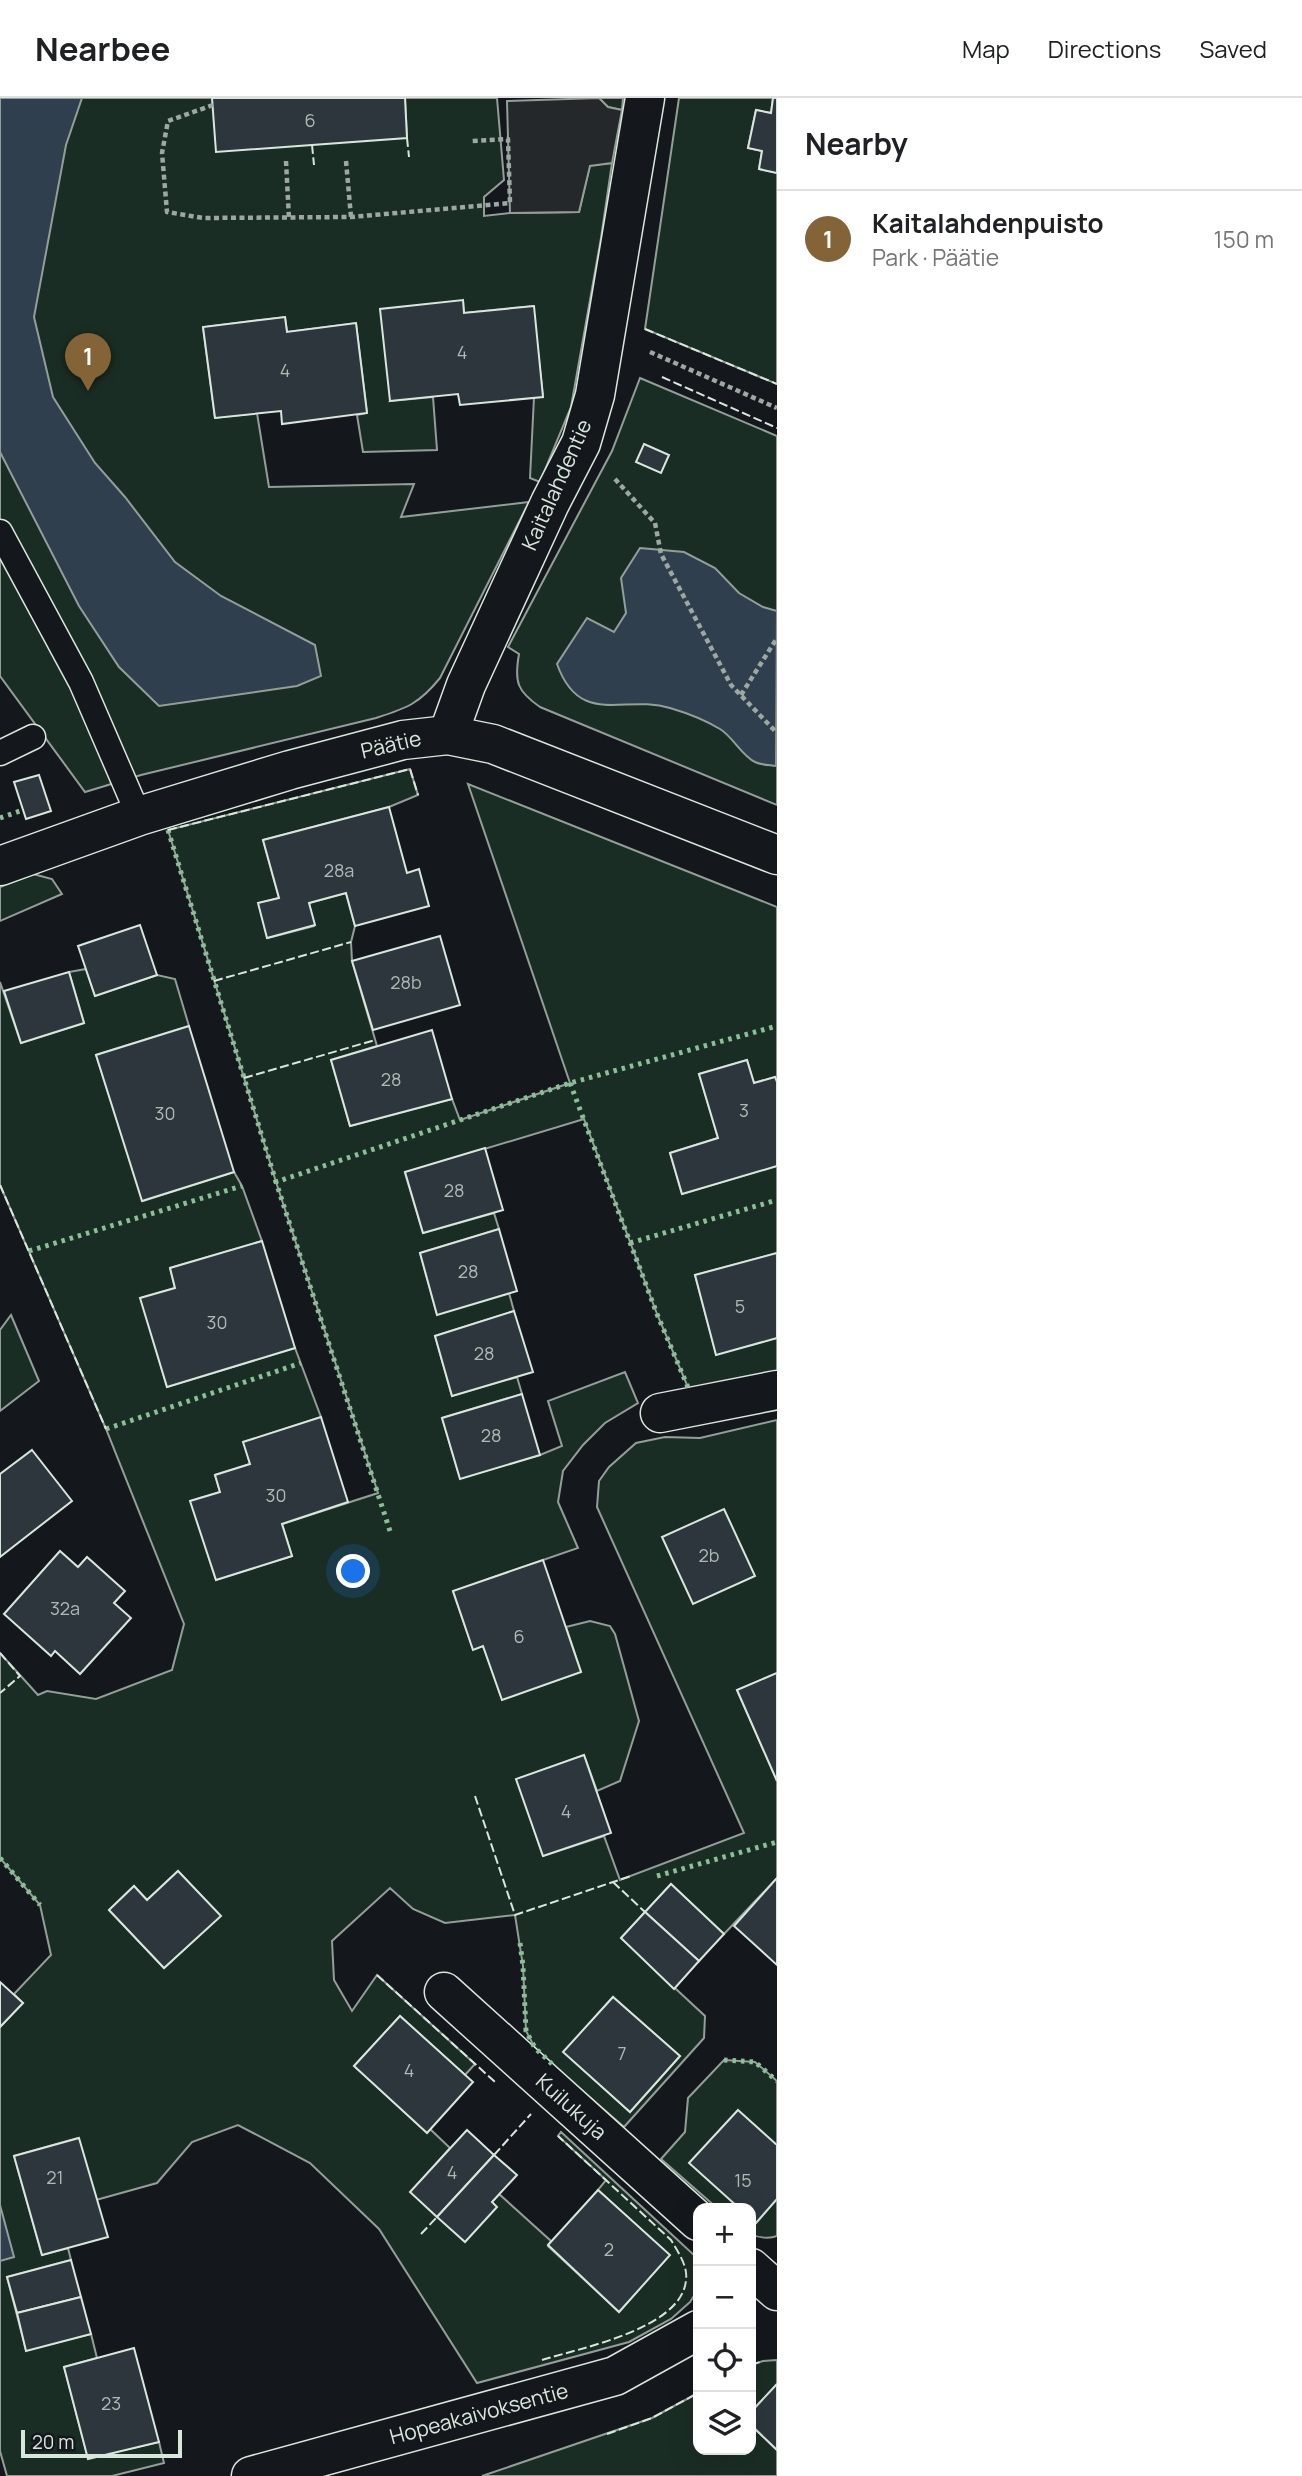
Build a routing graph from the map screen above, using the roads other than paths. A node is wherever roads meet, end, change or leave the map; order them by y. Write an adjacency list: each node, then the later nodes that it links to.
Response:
1 (645, 98): 3 (street, Kaitalahdentie)
2 (0, 532): 6 (lane)
3 (448, 735): 6 (street, Päätie); 7 (street, Päätie)
4 (33, 737): 5 (lane)
5 (0, 753)
6 (139, 816): 8 (street, Päätie)
7 (777, 855)
8 (0, 866)
9 (777, 1390): 10 (street)
10 (660, 1413)
11 (443, 1992): 12 (street, Kuilukuja)
12 (693, 2217)
13 (693, 2333): 14 (street, Hopeakaivoksentie)
14 (251, 2476)

